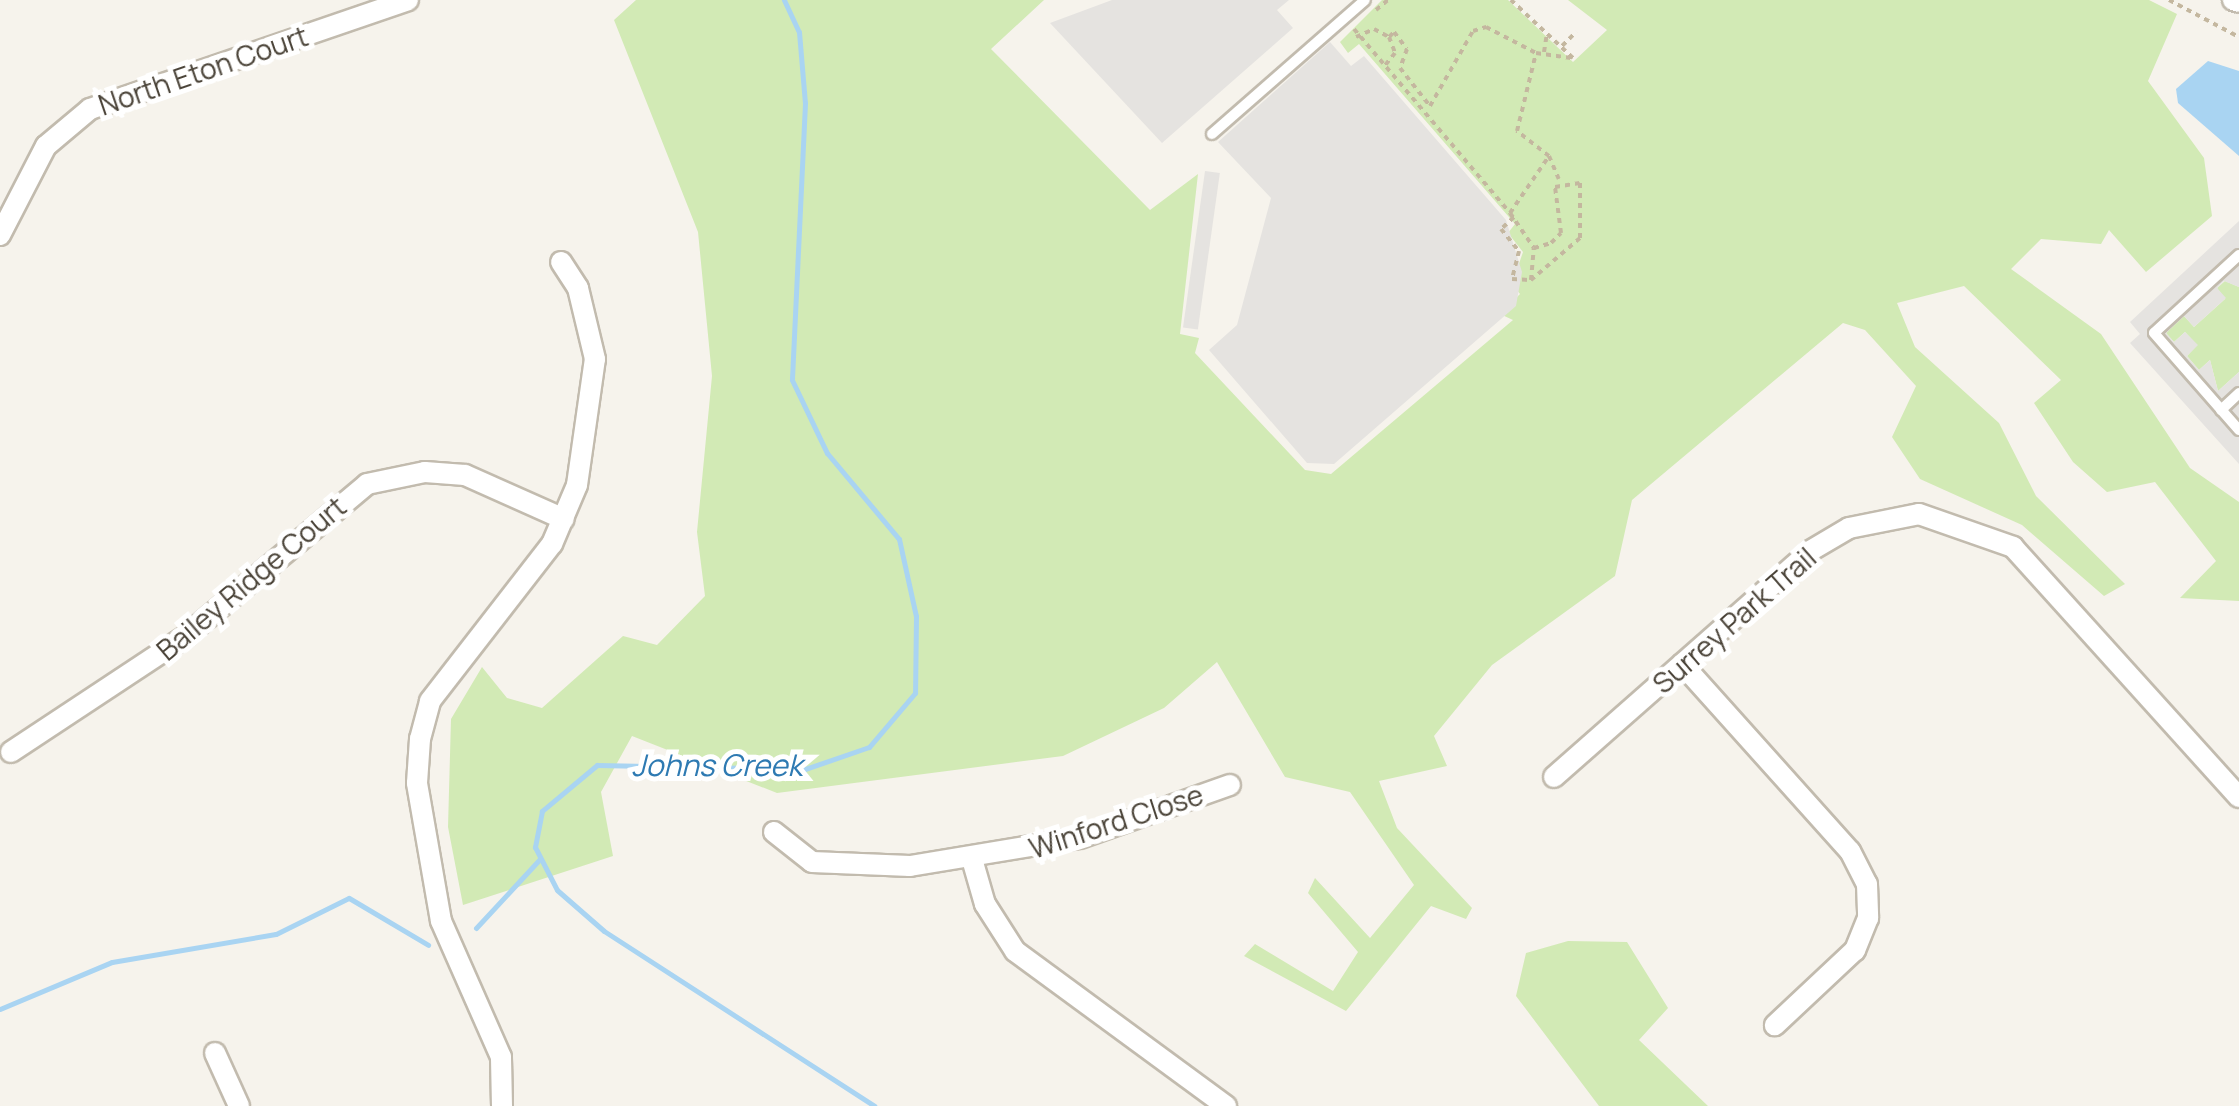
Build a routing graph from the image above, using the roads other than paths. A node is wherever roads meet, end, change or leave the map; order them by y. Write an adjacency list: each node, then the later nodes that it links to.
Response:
1 (408, 0): 4 (street, North Eton Court)
2 (1365, 0): 3 (lane)
3 (1212, 134)
4 (0, 235)
5 (2239, 255): 8 (lane)
6 (561, 262): 10 (street)
7 (2239, 394): 8 (lane)
8 (2221, 410): 9 (lane)
9 (2239, 430)
10 (564, 518): 12 (street, Bailey Ridge Court); 21 (street)
11 (1682, 664): 13 (street, Surrey Park Trail); 15 (street, Surrey Park Trail); 18 (street)
12 (11, 752)
13 (1554, 778)
14 (1230, 785): 17 (street, Winford Close)
15 (2239, 797)
16 (774, 832): 17 (street, Winford Close)
17 (972, 859): 22 (street)
18 (1775, 1025)
19 (215, 1053): 20 (street)
20 (239, 1106)
21 (502, 1106)
22 (1226, 1106)

